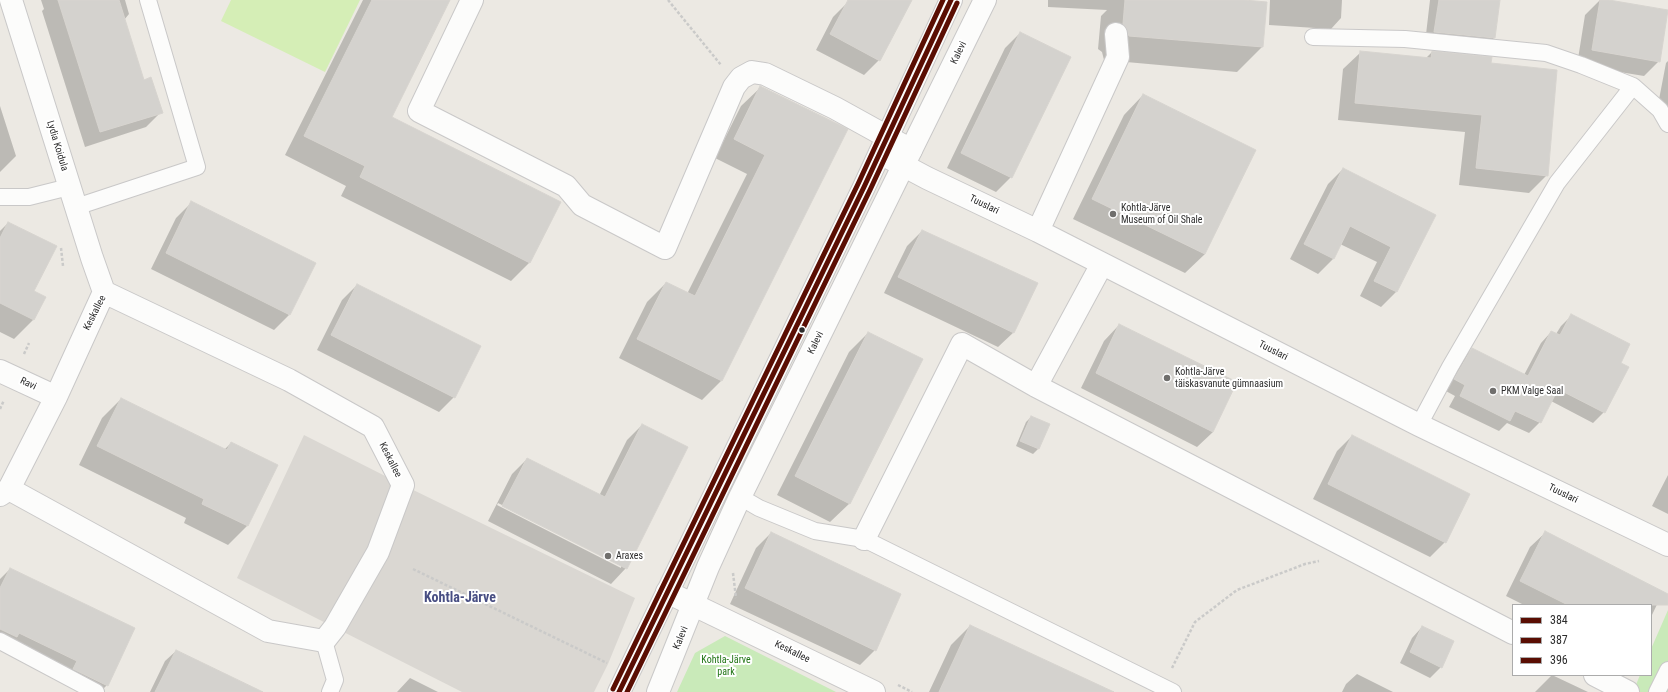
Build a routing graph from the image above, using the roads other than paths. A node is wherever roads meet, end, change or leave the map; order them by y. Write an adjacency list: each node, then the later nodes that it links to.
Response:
1 (12, 0): 13 (street, Lydia Koidula)
2 (148, 0): 13 (lane)
3 (472, 0): 10 (street, Tuuslari)
4 (950, 0): 10 (street)
5 (985, 0): 11 (street, Kalevi)
6 (1116, 34): 14 (street)
7 (1313, 37): 8 (lane)
8 (1633, 86): 9 (lane); 20 (lane)
9 (1668, 124)
10 (884, 145): 11 (street, Tuuslari); 25 (street)
11 (907, 158): 14 (street, Tuuslari); 22 (street, Kalevi)
12 (0, 197): 13 (lane)
13 (73, 197): 16 (street, Lydia Koidula)
14 (1038, 231): 15 (street, Tuuslari)
15 (1102, 264): 18 (street); 20 (street, Tuuslari)
16 (104, 292): 19 (street, Keskallee); 29 (street, Keskallee)
17 (0, 371): 19 (street, Ravi)
18 (1036, 386): 23 (street); 27 (street)
19 (56, 397): 21 (street, Keskallee)
20 (1419, 425): 24 (street, Tuuslari)
21 (4, 492): 29 (street, Keskallee)
22 (740, 497): 23 (lane); 26 (street, Kalevi)
23 (864, 539): 32 (lane)
24 (1668, 545)
25 (667, 592): 26 (street, Keskallee); 35 (street)
26 (694, 605): 36 (street, Kalevi); 37 (street, Keskallee)
27 (1512, 631)
28 (0, 641): 33 (lane)
29 (324, 641): 34 (lane)
30 (1668, 670): 39 (lane)
31 (1597, 676): 38 (street)
32 (1168, 689)
33 (96, 692)
34 (330, 692)
35 (619, 692)
36 (658, 692)
37 (874, 692)
38 (1628, 692)
39 (1657, 692)

